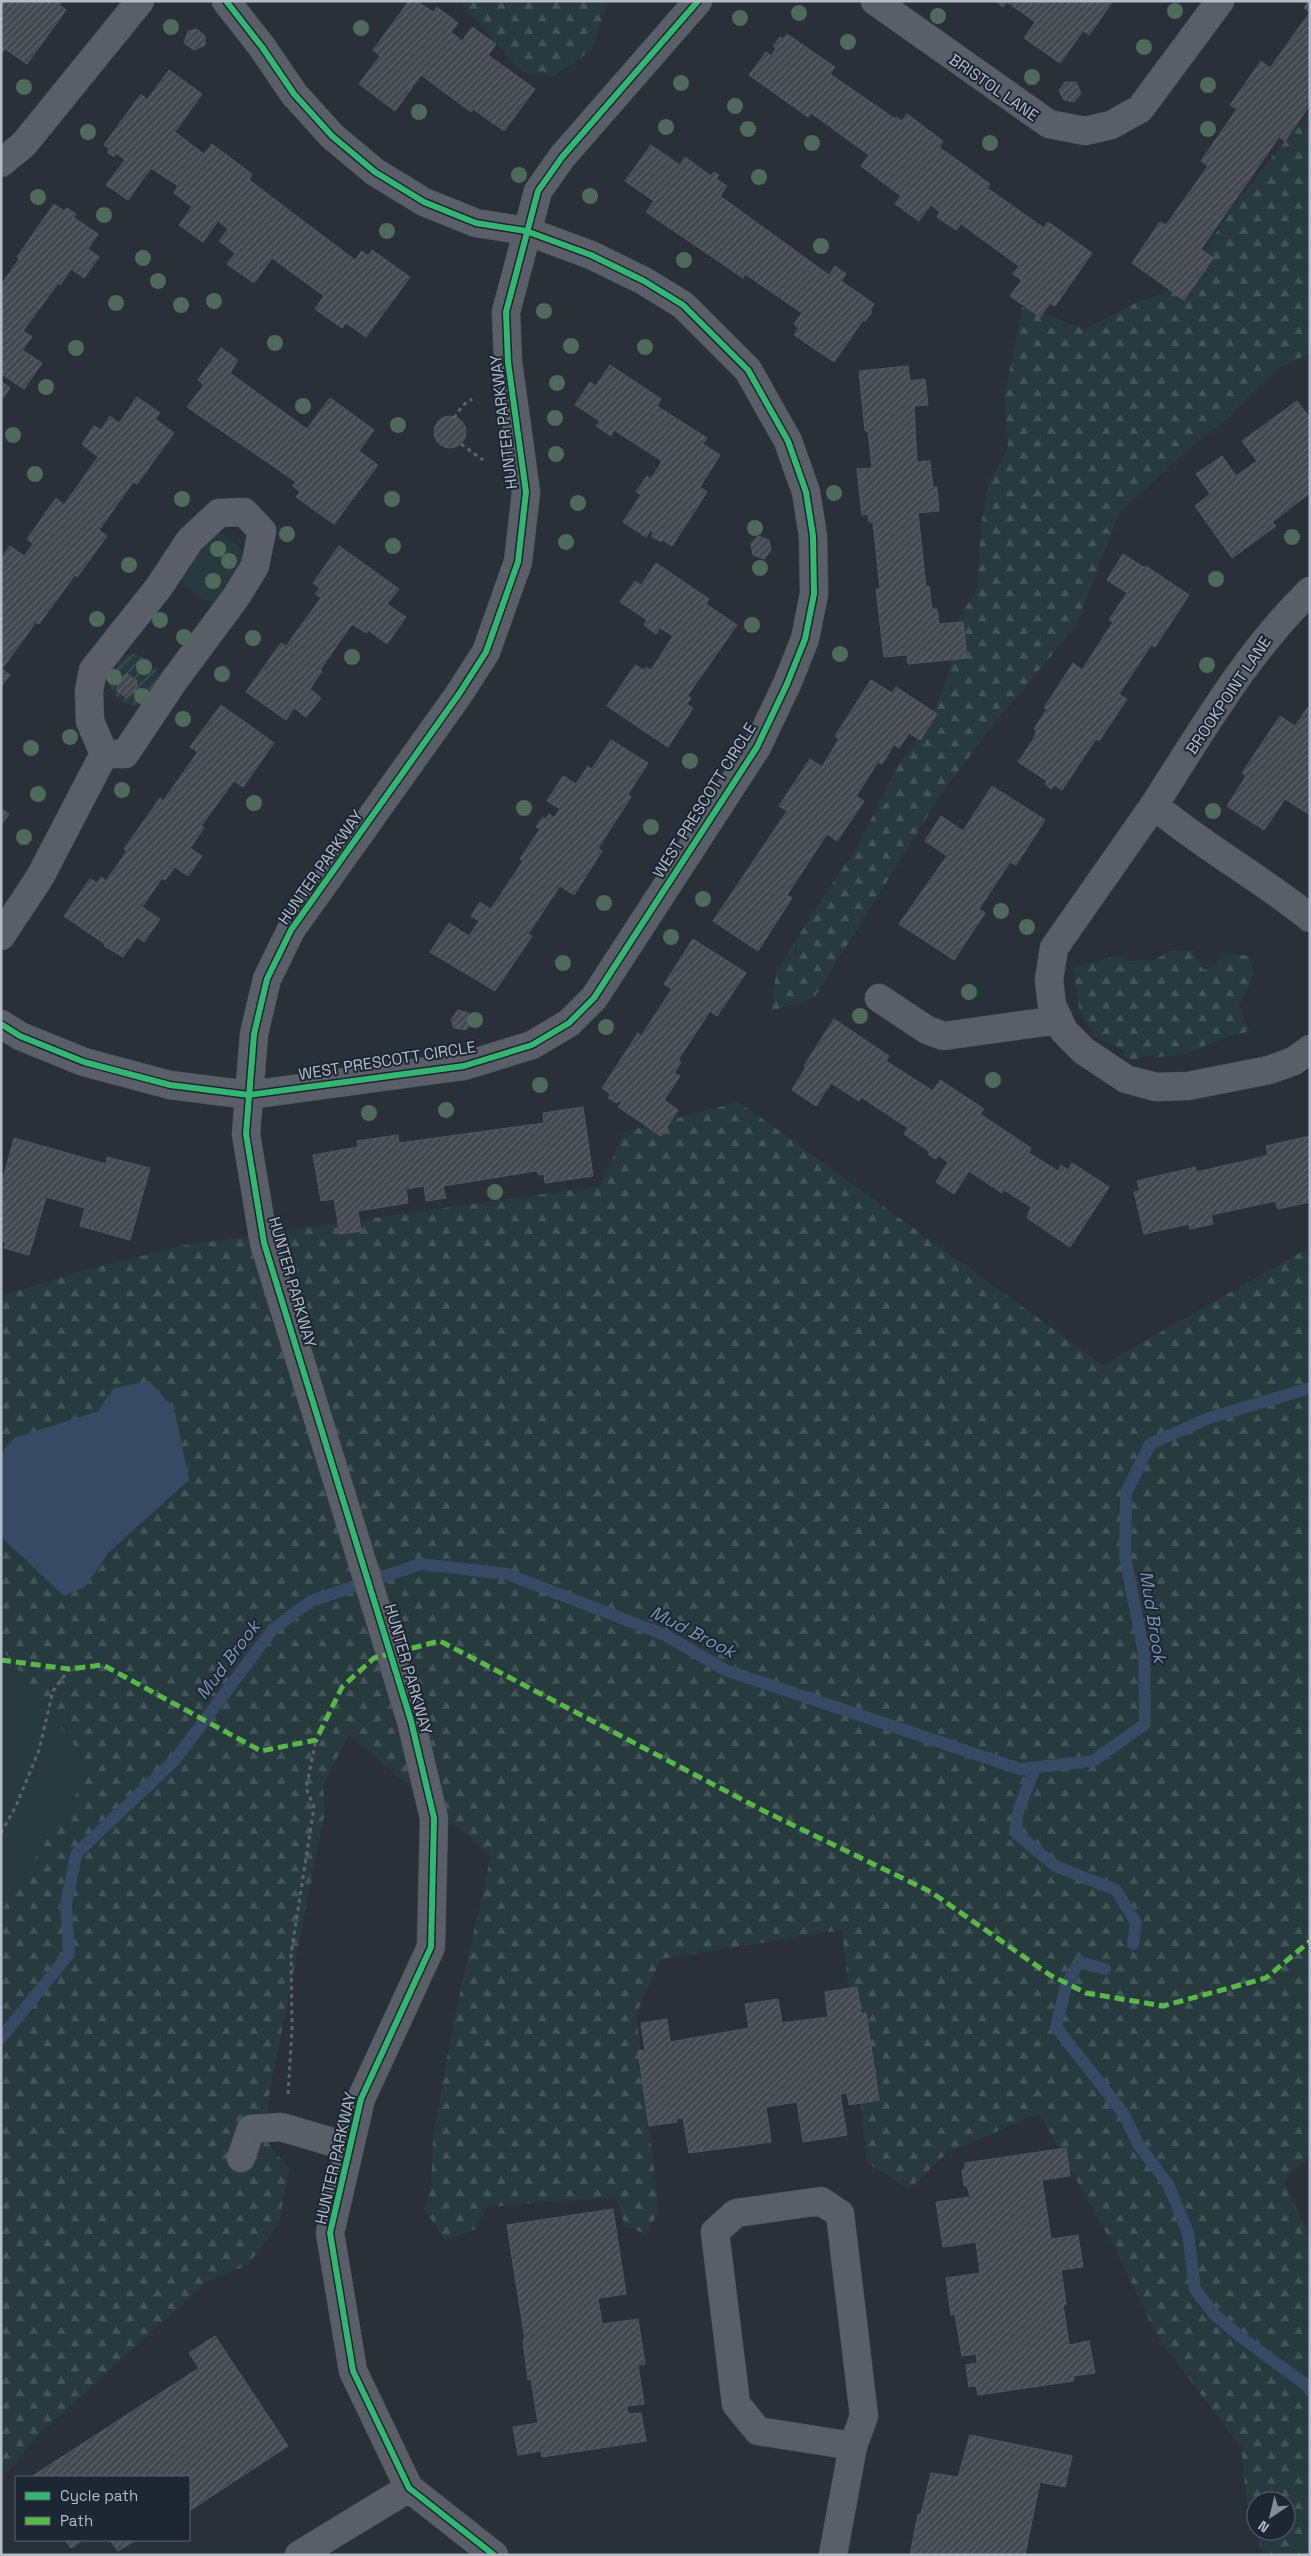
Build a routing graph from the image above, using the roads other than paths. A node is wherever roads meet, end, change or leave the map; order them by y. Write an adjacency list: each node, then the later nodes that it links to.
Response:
1 (140, 1): 6 (street)
2 (226, 1): 7 (street, WEST PRESCOTT CIRCLE)
3 (698, 1): 7 (street, HUNTER PARKWAY)
4 (875, 1): 5 (street, BRISTOL LANE)
5 (1220, 1)
6 (1, 163)
7 (526, 231): 17 (street, HUNTER PARKWAY); 17 (street, WEST PRESCOTT CIRCLE)
8 (1310, 591): 10 (street, BROOKPOINT LANE)
9 (104, 754): 9 (street); 12 (street)
10 (1154, 805): 11 (street); 14 (street, BROOKPOINT LANE)
11 (1310, 918)
12 (1, 936)
13 (879, 998): 14 (street)
14 (1059, 1020): 16 (street, BROOKPOINT LANE)
15 (3, 1031): 17 (street, WEST PRESCOTT CIRCLE)
16 (1310, 1049)
17 (249, 1095): 18 (street, HUNTER PARKWAY)
18 (349, 2147): 19 (street); 21 (street, HUNTER PARKWAY)
19 (241, 2158)
20 (853, 2446): 20 (street); 24 (street)
21 (409, 2488): 22 (street); 23 (street, HUNTER PARKWAY)
22 (299, 2555)
23 (494, 2555)
24 (833, 2555)

